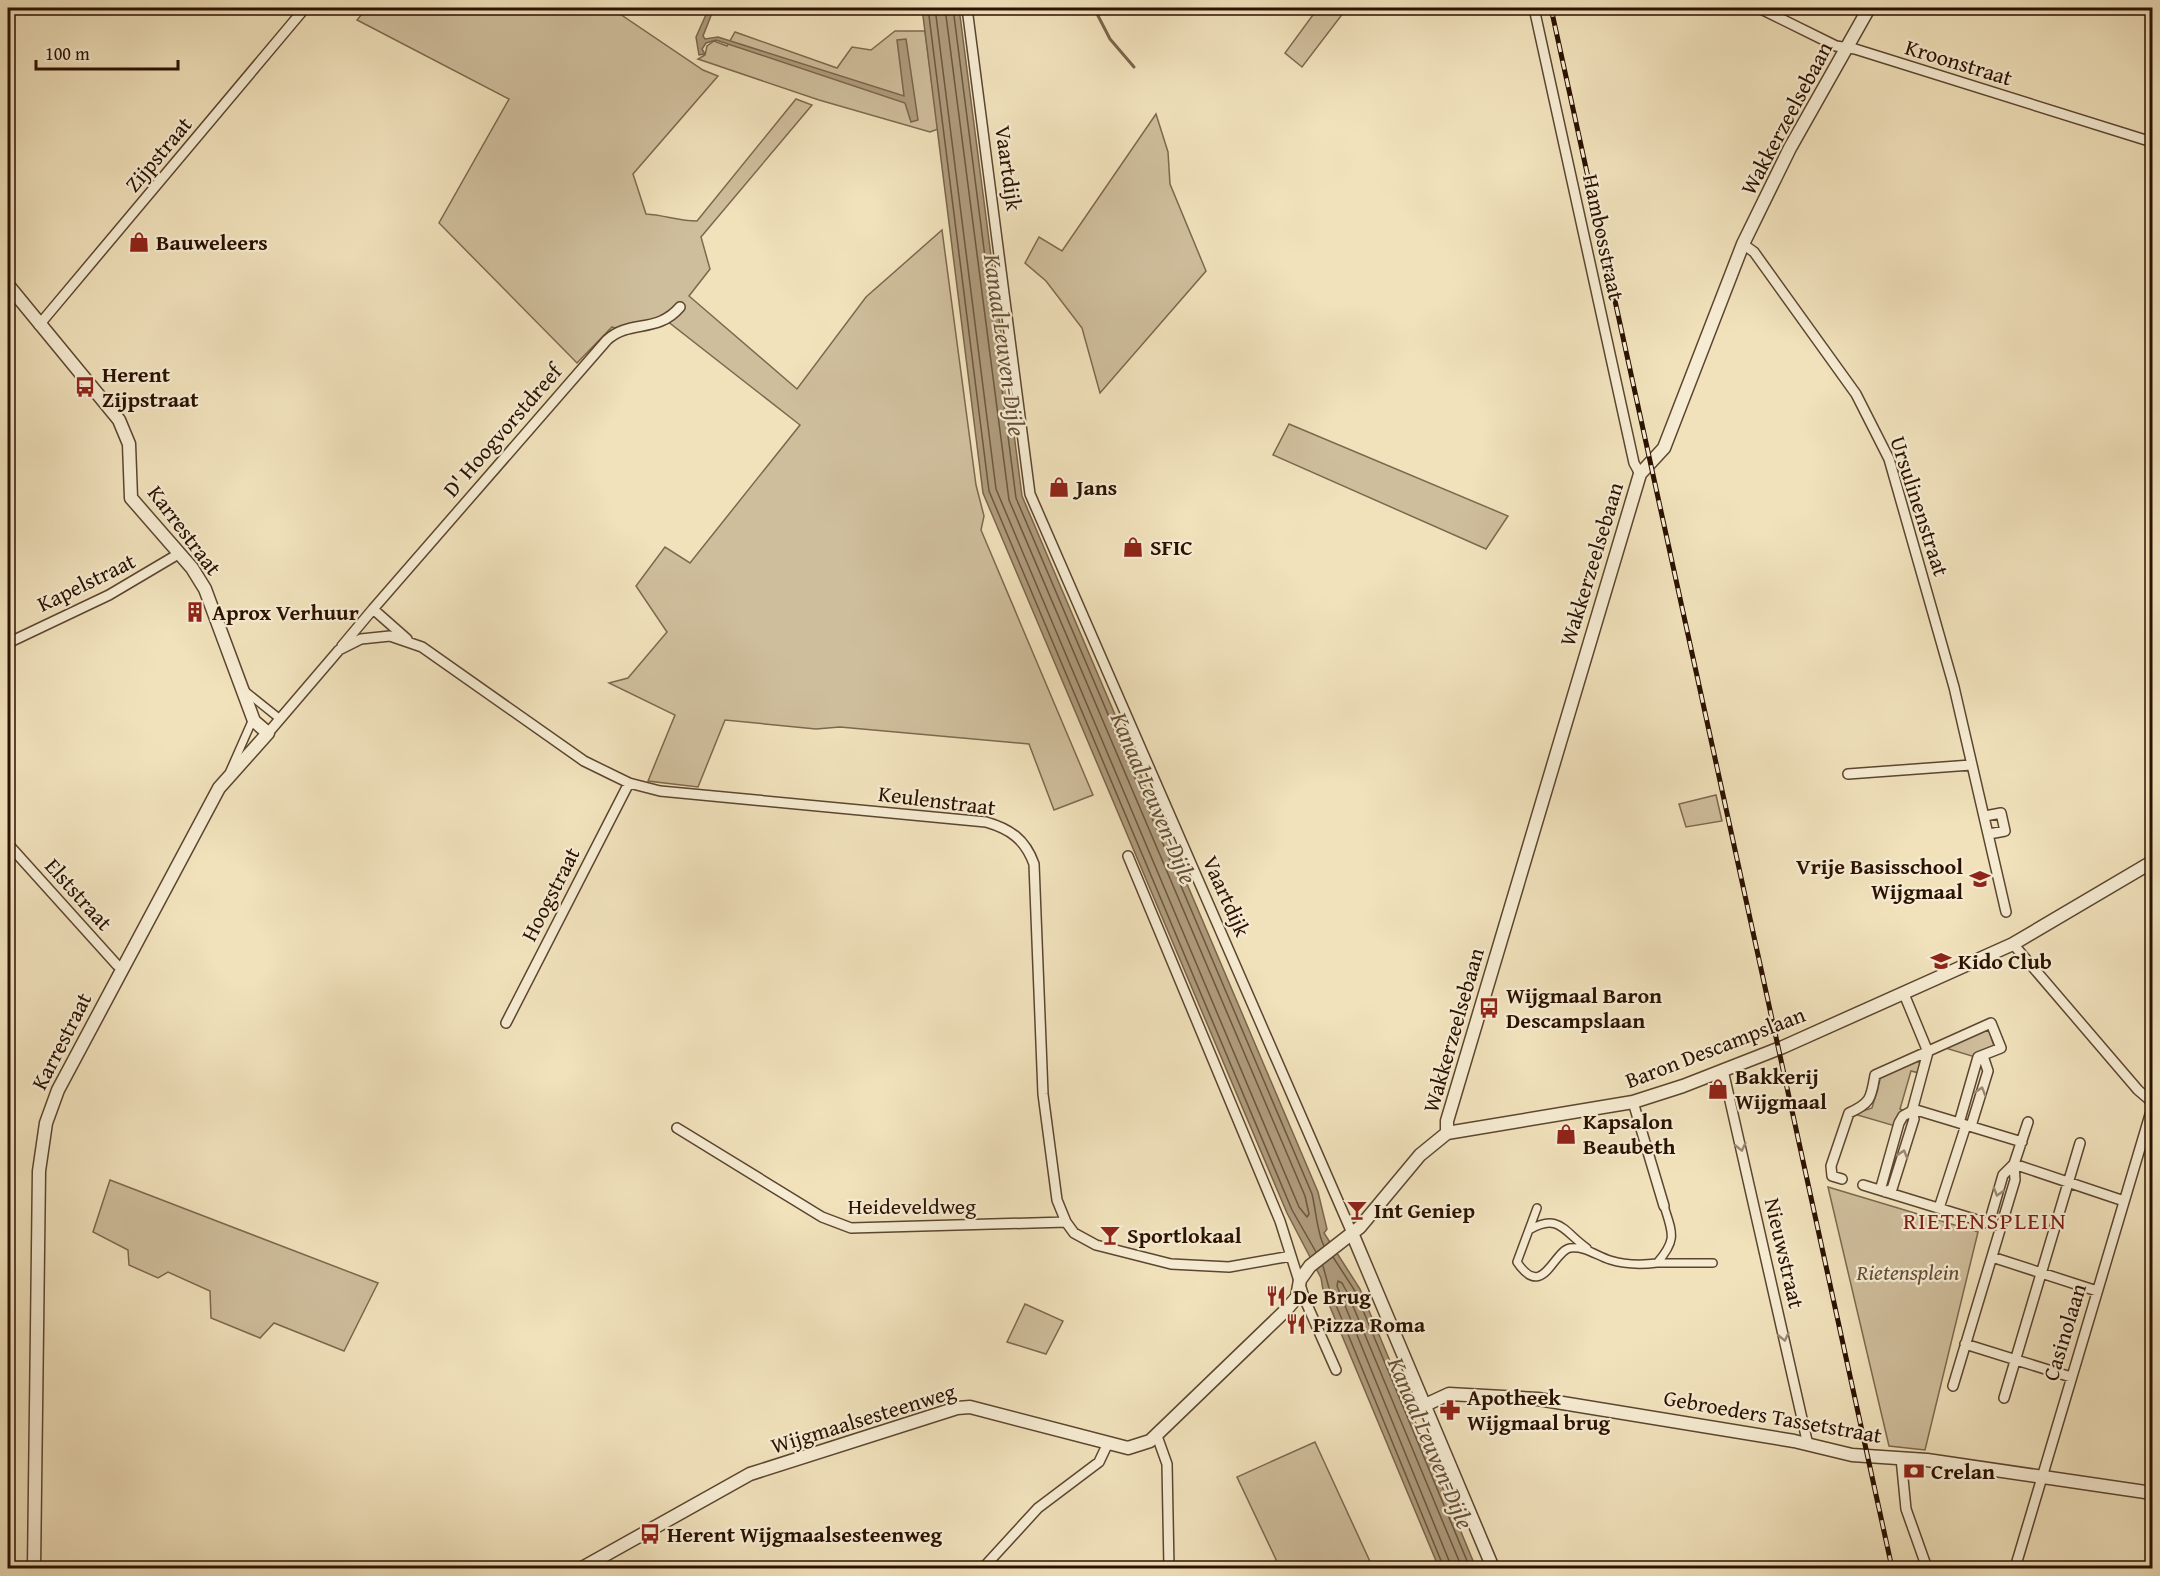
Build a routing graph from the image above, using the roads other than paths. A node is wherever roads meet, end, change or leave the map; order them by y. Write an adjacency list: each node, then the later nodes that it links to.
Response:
1 (305, 8): 11 (street, Zijpstraat)
2 (967, 8): 61 (street, Vaartdijk)
3 (1534, 8): 12 (street, Hambosstraat)
4 (1759, 8): 6 (street, Kroonstraat)
5 (1869, 8): 6 (street, Wakkerzeelsebaan)
6 (1847, 49): 7 (street, Kroonstraat); 8 (street, Wakkerzeelsebaan)
7 (2152, 142)
8 (1743, 244): 12 (street, Wakkerzeelsebaan); 22 (street, Ursulinenstraat)
9 (8, 285): 11 (street, Karrestraat)
10 (680, 307): 14 (street, D' Hoogvorstdreef)
11 (39, 325): 13 (street, Karrestraat)
12 (1640, 474): 45 (street, Wakkerzeelsebaan)
13 (180, 553): 16 (street, Kapelstraat); 18 (street, Karrestraat)
14 (373, 609): 15 (street, Keulenstraat); 17 (street, Keulenstraat)
15 (407, 640): 17 (street, Keulenstraat); 25 (street, Keulenstraat)
16 (8, 643)
17 (339, 650): 20 (street, Keulenstraat)
18 (245, 691): 19 (street, Karrestraat); 20 (street, Karrestraat)
19 (253, 718): 21 (street, Karrestraat); 24 (street, Karrestraat)
20 (280, 719): 21 (street, Keulenstraat)
21 (268, 733): 24 (street, Karrestraat)
22 (1971, 765): 23 (street); 26 (street, Ursulinenstraat)
23 (1848, 774)
24 (227, 778): 33 (street, Karrestraat)
25 (629, 783): 35 (street, Hoogstraat); 57 (street, Keulenstraat)
26 (1984, 816): 27 (street, Ursulinenstraat); 27 (street)
27 (1989, 834): 31 (street, Ursulinenstraat)
28 (8, 844): 33 (street, Elststraat)
29 (1128, 856): 63 (street)
30 (2152, 862): 32 (street, Baron Descampslaan)
31 (2006, 912)
32 (2013, 944): 34 (street, Baron Descampslaan); 39 (street)
33 (123, 968): 83 (street, Karrestraat)
34 (1904, 994): 36 (street); 37 (street, Baron Descampslaan)
35 (506, 1023)
36 (1928, 1052): 41 (street); 43 (street); 49 (street)
37 (1723, 1070): 38 (street, Baron Descampslaan); 79 (street, Nieuwstraat, one-way to 79)
38 (1633, 1102): 45 (street, Baron Descampslaan); 54 (street)
39 (2152, 1102)
40 (2152, 1108): 53 (street, Casinolaan)
41 (1913, 1110): 43 (street); 52 (street)
42 (2028, 1122): 46 (street)
43 (1965, 1125): 46 (street); 56 (street)
44 (677, 1128): 57 (street, Heideveldweg)
45 (1447, 1133): 61 (street, Baron Descampslaan)
46 (2022, 1142): 48 (street)
47 (2080, 1143): 50 (street)
48 (2014, 1164): 50 (street); 58 (street, one-way to 58); 59 (street)
49 (1842, 1179)
50 (2068, 1184): 53 (street); 67 (street)
51 (1863, 1185): 52 (street)
52 (1885, 1192): 56 (street)
53 (2124, 1201): 69 (street, Casinolaan)
54 (1664, 1206): 65 (street)
55 (1537, 1208): 60 (street)
56 (1939, 1208): 58 (street)
57 (1066, 1222): 63 (street)
58 (1989, 1223): 59 (street)
59 (2000, 1227): 64 (street)
60 (1529, 1230): 62 (street); 62 (street)
61 (1352, 1233): 68 (street, Wijgmaalsesteenweg); 76 (street, Vaartdijk)
62 (1590, 1251): 65 (street)
63 (1291, 1256): 68 (street)
64 (1992, 1257): 67 (street); 70 (street)
65 (1657, 1263): 66 (street)
66 (1713, 1263)
67 (2042, 1273): 69 (street); 71 (street)
68 (1300, 1280): 72 (street); 77 (street, Wijgmaalsesteenweg)
69 (2097, 1291): 73 (street, Casinolaan)
70 (1965, 1344): 71 (street); 74 (street)
71 (2017, 1360): 73 (street); 75 (street)
72 (1336, 1370)
73 (2071, 1377): 81 (street, Casinolaan)
74 (1953, 1386)
75 (2004, 1398)
76 (1423, 1406): 79 (street, Gebroeders Tassetstraat); 87 (street, Vaartdijk)
77 (1157, 1436): 78 (street, Wijgmaalsesteenweg); 86 (street)
78 (1108, 1443): 84 (street, Wijgmaalsesteenweg); 85 (street)
79 (1808, 1444): 80 (street, Gebroeders Tassetstraat)
80 (1901, 1458): 81 (street, Gebroeders Tassetstraat); 88 (street)
81 (2044, 1475): 82 (street, Gebroeders Tassetstraat); 89 (street, Casinolaan)
82 (2152, 1493)
83 (34, 1569)
84 (582, 1569)
85 (983, 1569)
86 (1169, 1569)
87 (1493, 1569)
88 (1927, 1569)
89 (2015, 1569)

